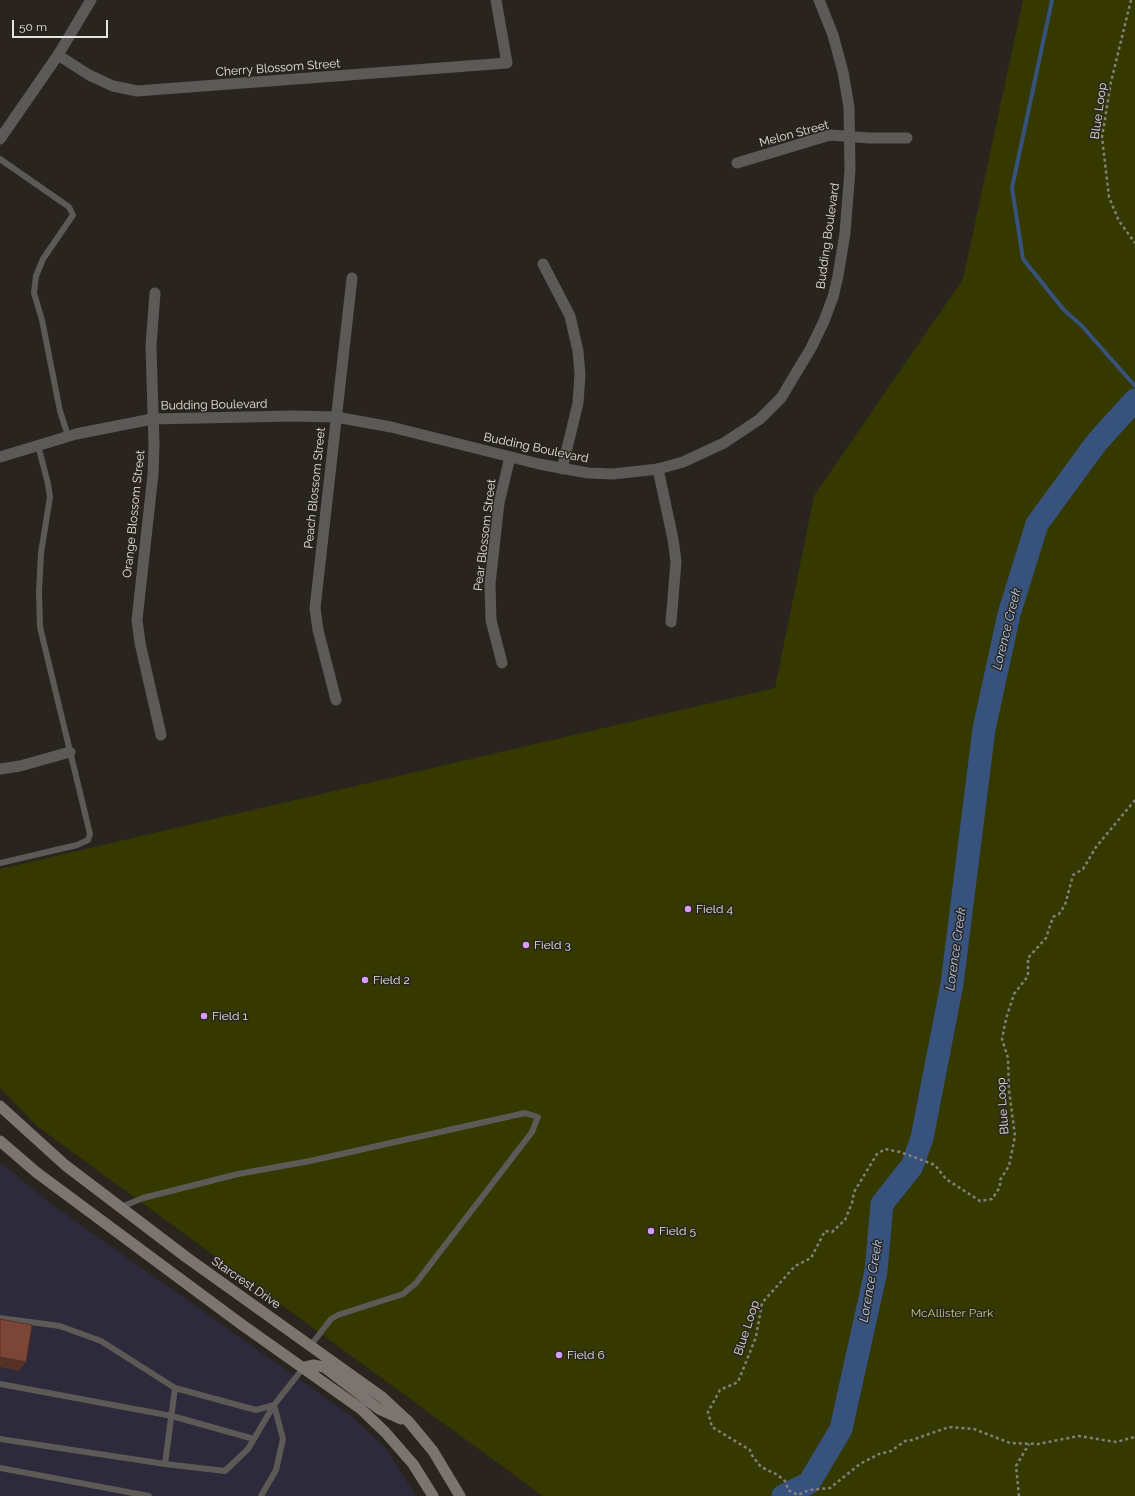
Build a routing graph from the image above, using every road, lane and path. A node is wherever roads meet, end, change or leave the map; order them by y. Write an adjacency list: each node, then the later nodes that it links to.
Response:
1 (92, 0): 5 (street)
2 (496, 0): 5 (street, Cherry Blossom Street)
3 (819, 0): 6 (street, Budding Boulevard)
4 (1131, 0): 11 (path, Blue Loop)
5 (58, 55): 8 (street)
6 (851, 137): 7 (street, Melon Street); 10 (street, Melon Street); 22 (street, Budding Boulevard)
7 (907, 138)
8 (0, 139)
9 (0, 160): 17 (lane)
10 (737, 163)
11 (1135, 243)
12 (543, 264): 21 (street)
13 (352, 278): 15 (street, Peach Blossom Street)
14 (155, 292): 16 (street, Orange Blossom Street)
15 (336, 417): 16 (street, Budding Boulevard); 20 (street, Budding Boulevard); 25 (street, Peach Blossom Street)
16 (152, 419): 17 (street, Budding Boulevard); 26 (street, Orange Blossom Street)
17 (68, 436): 18 (street, Budding Boulevard)
18 (38, 446): 19 (street, Budding Boulevard); 27 (lane)
19 (0, 457)
20 (510, 457): 21 (street, Budding Boulevard); 24 (street, Pear Blossom Street)
21 (562, 469): 22 (street, Budding Boulevard)
22 (658, 469): 23 (street)
23 (671, 622)
24 (502, 663)
25 (336, 700)
26 (161, 735)
27 (70, 752): 28 (street); 30 (lane)
28 (0, 769)
29 (1135, 800): 45 (path, Blue Loop)
30 (0, 864)
31 (0, 1106): 33 (main road, Starcrest Drive)
32 (0, 1141): 36 (main road)
33 (122, 1207): 35 (main road, Starcrest Drive); 35 (lane)
34 (0, 1318): 38 (lane)
35 (311, 1345): 41 (main road, Starcrest Drive)
36 (304, 1367): 39 (lane); 41 (main road); 50 (main road)
37 (0, 1384): 40 (lane)
38 (176, 1388): 39 (lane); 40 (lane)
39 (274, 1405): 44 (lane); 49 (lane)
40 (172, 1416): 44 (lane); 46 (lane)
41 (409, 1422): 51 (main road, Starcrest Drive)
42 (1135, 1437): 45 (path, Blue Loop)
43 (0, 1439): 46 (lane)
44 (254, 1439): 46 (lane)
45 (1029, 1444): 52 (path)
46 (165, 1464)
47 (0, 1468): 48 (lane)
48 (148, 1496)
49 (261, 1496)
50 (433, 1496)
51 (460, 1496)
52 (1019, 1496)

